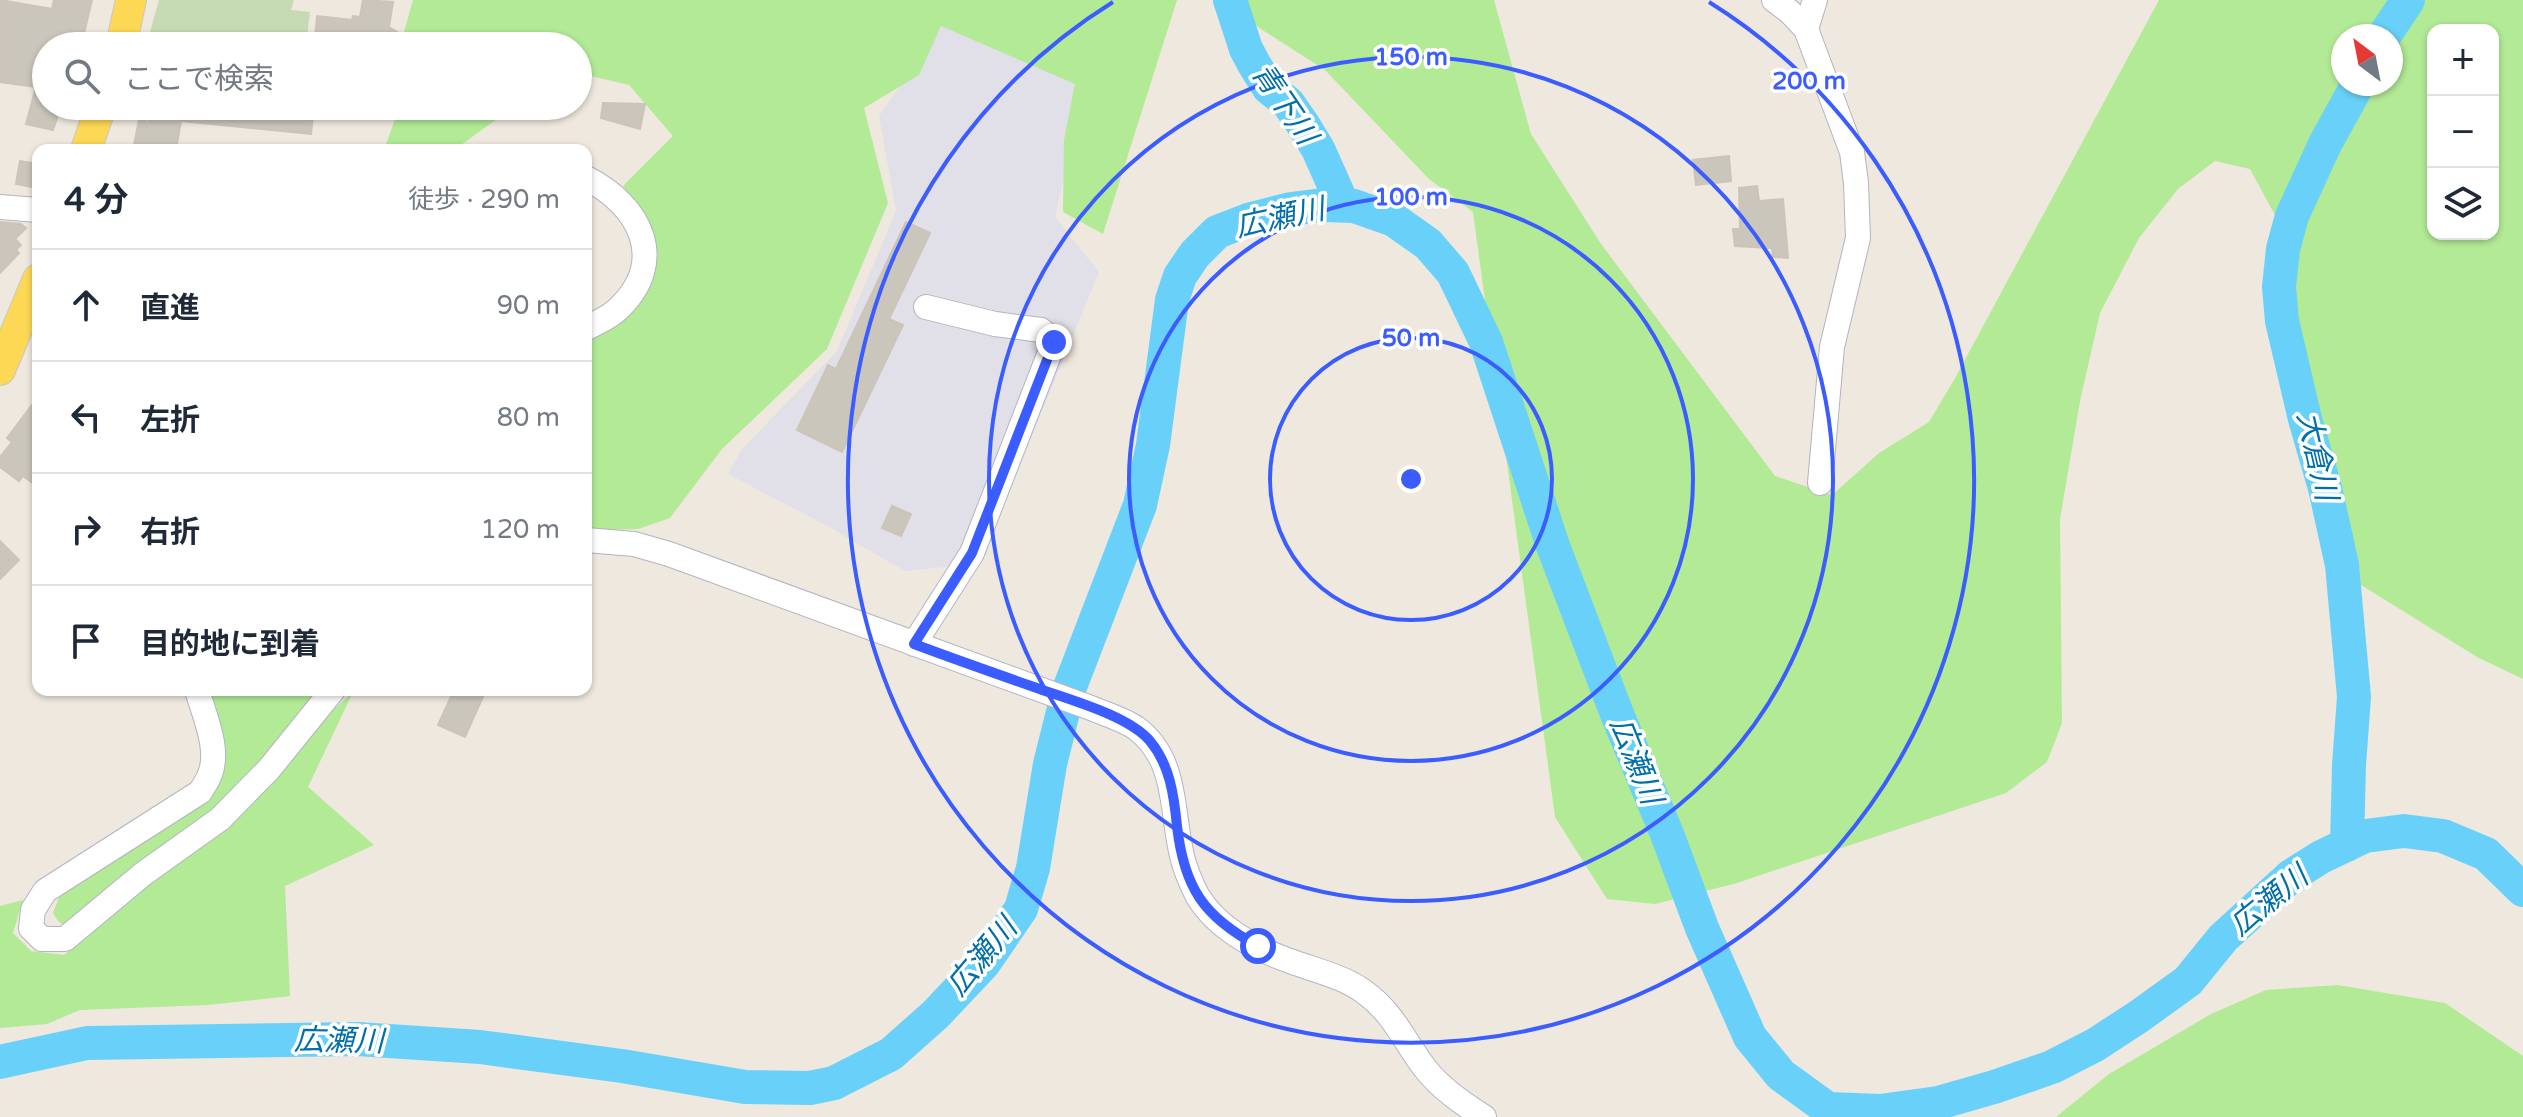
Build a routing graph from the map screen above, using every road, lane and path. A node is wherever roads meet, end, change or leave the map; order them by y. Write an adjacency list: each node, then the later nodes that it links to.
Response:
1 (131, 0): 5 (main road)
2 (1774, 0): 4 (street)
3 (1815, 0): 4 (street)
4 (1806, 29): 15 (street)
5 (124, 32)
6 (96, 120): 7 (main road)
7 (88, 144)
8 (592, 181): 13 (street)
9 (0, 207): 10 (street)
10 (32, 210)
11 (32, 295): 14 (main road)
12 (926, 307): 17 (street)
13 (592, 325)
14 (0, 370)
15 (1820, 483)
16 (592, 540): 17 (street)
17 (914, 644): 20 (street)
18 (199, 696): 19 (street)
19 (328, 696)
20 (1484, 1117)

